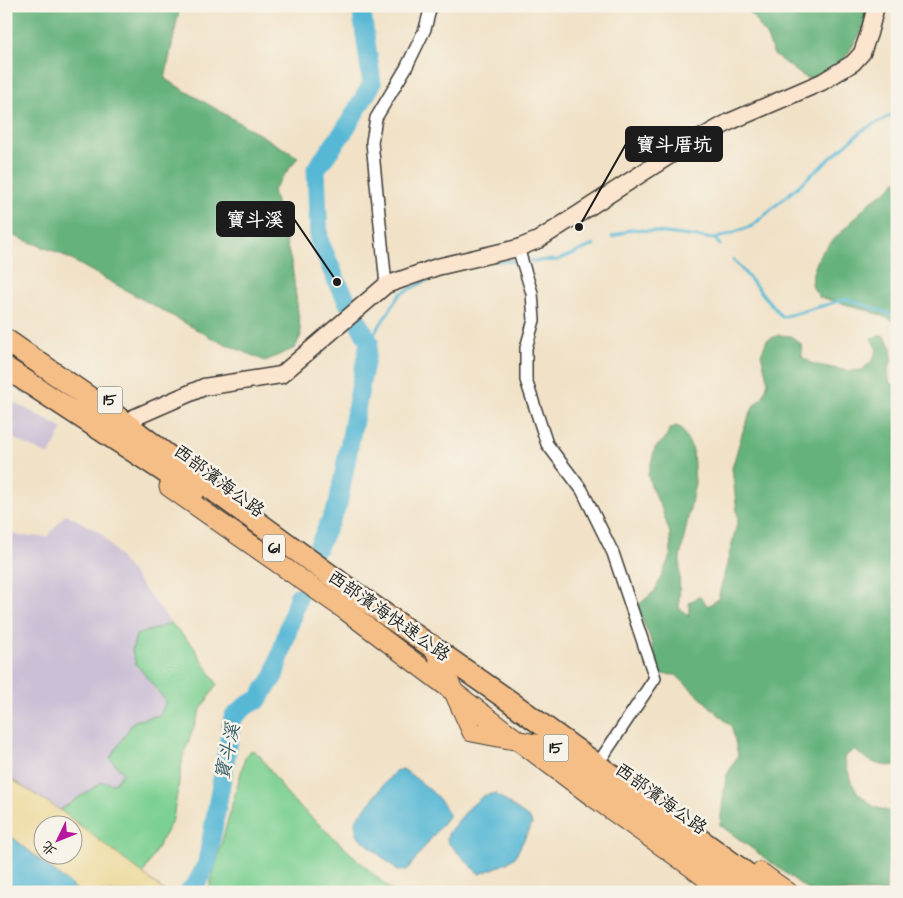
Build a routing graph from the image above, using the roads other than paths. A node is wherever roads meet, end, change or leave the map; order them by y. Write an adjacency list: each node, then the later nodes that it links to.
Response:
1 (431, 6): 4 (street)
2 (876, 6): 3 (street)
3 (518, 248): 4 (street); 12 (street)
4 (385, 286): 9 (street)
5 (6, 328): 9 (main road, 西部濱海公路 / 15)
6 (6, 340): 10 (highway, 西部濱海快速公路 / 61)
7 (6, 368): 10 (highway, 西部濱海快速公路 / 61)
8 (6, 378): 13 (main road, 西部濱海公路 / 15)
9 (134, 418): 12 (main road, 西部濱海公路 / 15)
10 (202, 489): 11 (highway, 西部濱海快速公路 / 61)
11 (353, 598): 14 (highway, 西部濱海快速公路 / 61); 15 (highway, 西部濱海快速公路 / 61)
12 (603, 756): 16 (main road, 西部濱海公路 / 15)
13 (723, 892)
14 (746, 892)
15 (772, 892)
16 (788, 892)

